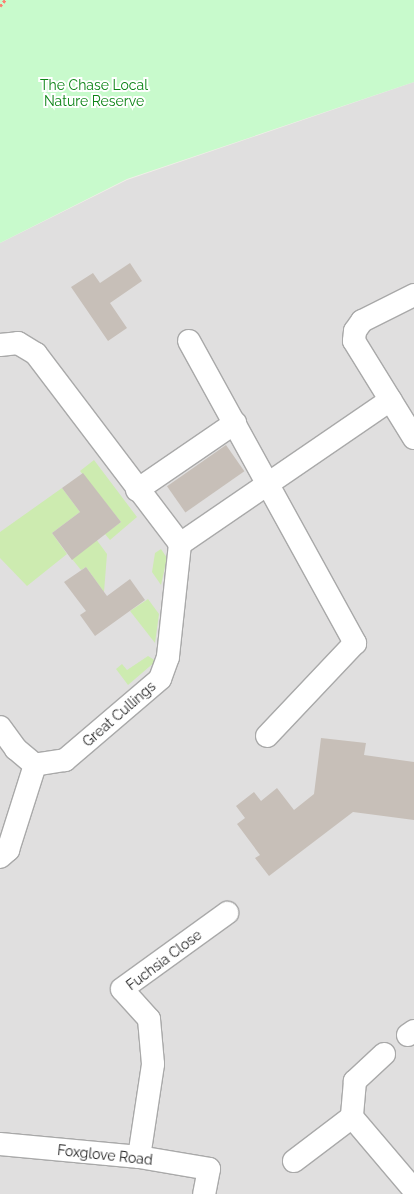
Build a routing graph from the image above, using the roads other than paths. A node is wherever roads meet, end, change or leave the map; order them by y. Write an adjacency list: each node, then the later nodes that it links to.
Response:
1 (414, 294): 4 (street)
2 (189, 341): 5 (street)
3 (0, 345): 8 (street)
4 (390, 400): 6 (street); 7 (street)
5 (235, 423): 7 (street); 8 (street)
6 (414, 438)
7 (266, 483): 9 (street); 11 (street)
8 (137, 490): 9 (street)
9 (180, 544): 12 (street, Great Cullings)
10 (0, 728): 12 (street)
11 (267, 736)
12 (35, 765): 13 (street)
13 (0, 857)
14 (228, 913): 18 (street, Fuchsia Close)
15 (384, 1054): 16 (street)
16 (352, 1117): 19 (street); 20 (street)
17 (0, 1144): 18 (street, Foxglove Road)
18 (139, 1157): 21 (street, Foxglove Road)
19 (294, 1161)
20 (414, 1190)
21 (204, 1194)

